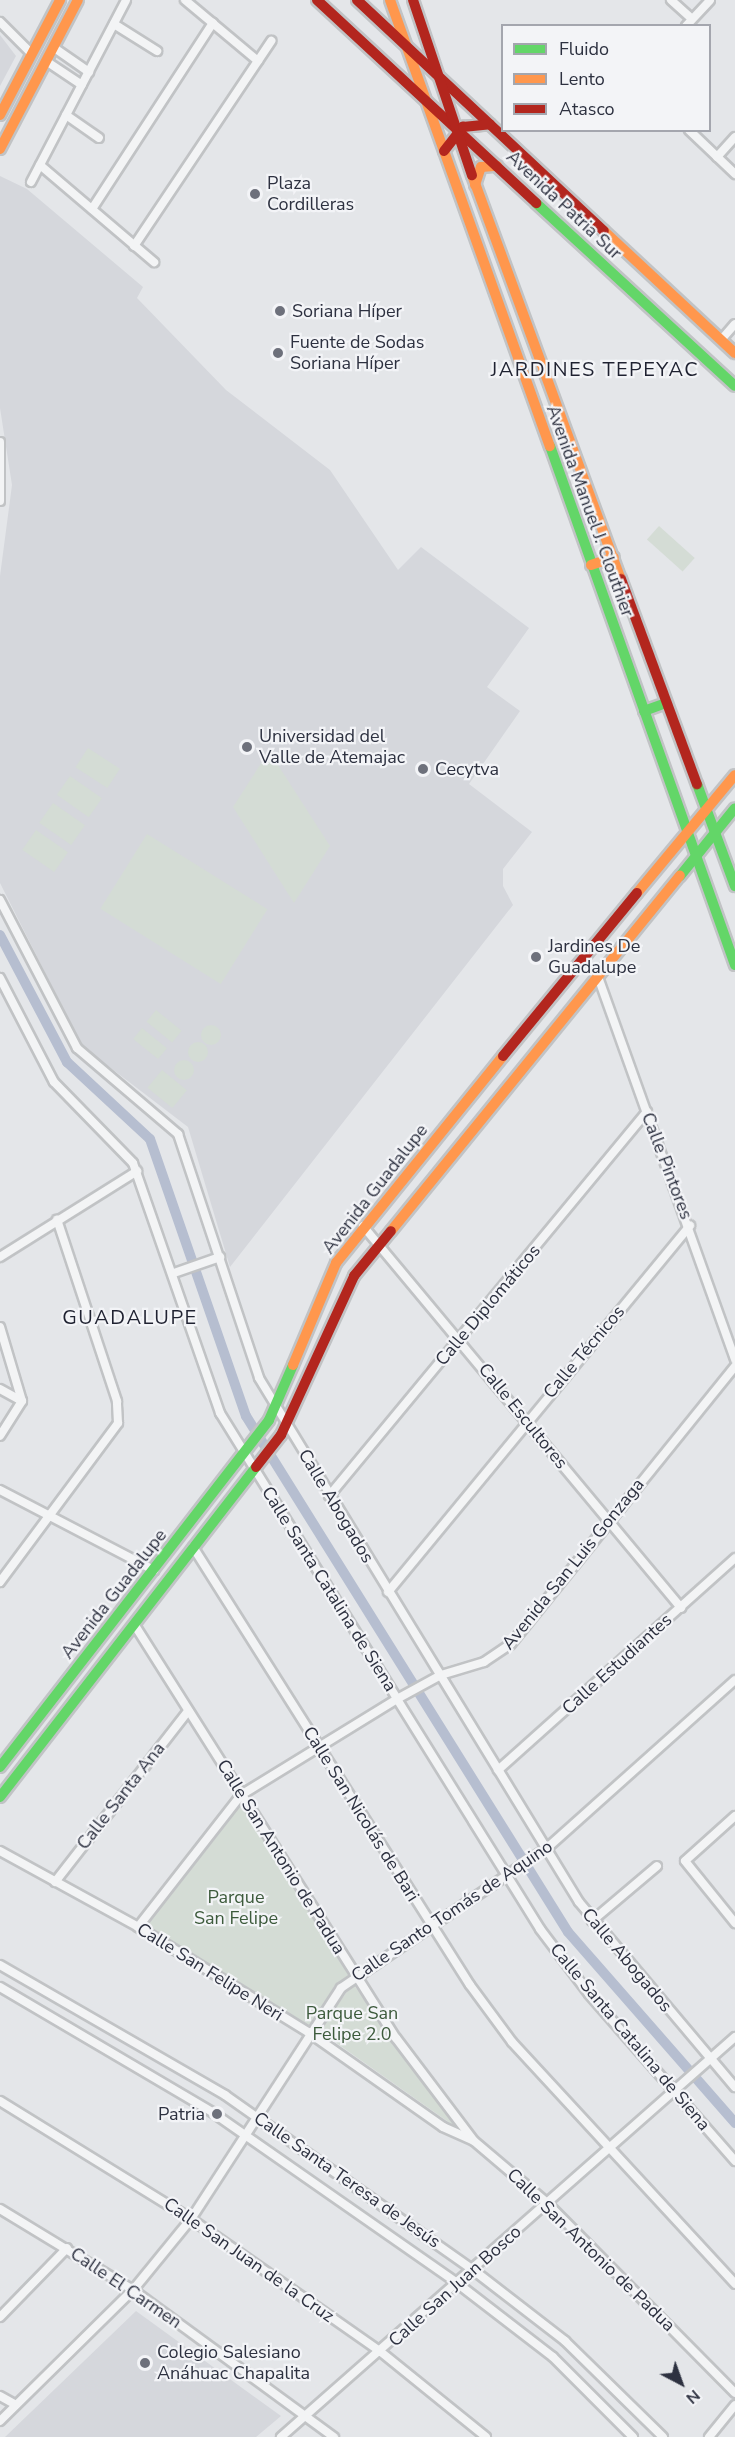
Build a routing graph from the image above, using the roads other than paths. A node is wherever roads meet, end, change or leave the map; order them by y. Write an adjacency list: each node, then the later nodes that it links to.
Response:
1 (60, 0): 19 (main road)
2 (78, 0): 17 (main road)
3 (126, 0): 14 (street)
4 (185, 0): 13 (street)
5 (317, 0): 25 (main road, Avenida Patria Sur)
6 (357, 0): 16 (main road, Avenida Patria Sur)
7 (390, 0): 16 (main road, Avenida Manuel J. Clouthier)
8 (413, 0): 23 (main road, Avenida Manuel J. Clouthier)
9 (671, 0): 12 (street)
10 (710, 0): 12 (street)
11 (0, 22): 19 (street)
12 (689, 22)
13 (213, 23): 20 (street); 41 (street)
14 (114, 24): 18 (street); 22 (street)
15 (271, 41): 20 (street)
16 (407, 46): 23 (main road, Avenida Patria Sur); 25 (main road, Avenida Manuel J. Clouthier)
17 (53, 48): 21 (main road); 22 (street)
18 (157, 51)
19 (32, 54): 26 (main road)
20 (258, 60): 42 (street)
21 (46, 61): 24 (street); 33 (main road)
22 (89, 72): 24 (street)
23 (440, 77): 28 (main road, Avenida Patria Sur); 29 (main road, Avenida Manuel J. Clouthier)
24 (82, 85): 27 (street)
25 (427, 102): 29 (main road, Avenida Patria Sur); 34 (main road, Avenida Manuel J. Clouthier)
26 (0, 115)
27 (66, 115): 32 (street); 36 (street)
28 (490, 123): 29 (main road); 45 (main road, Avenida Patria Sur)
29 (457, 132): 34 (main road); 37 (main road, Avenida Patria Sur); 40 (main road, Avenida Manuel J. Clouthier)
30 (690, 132): 35 (street)
31 (735, 137): 35 (street)
32 (99, 138)
33 (0, 149)
34 (444, 151): 51 (main road, Avenida Manuel J. Clouthier)
35 (717, 157): 38 (street)
36 (40, 165): 39 (street); 41 (street)
37 (496, 166): 40 (main road); 47 (main road, Avenida Patria Sur)
38 (735, 174)
39 (31, 182)
40 (475, 185): 50 (main road, Avenida Manuel J. Clouthier)
41 (92, 209): 42 (street)
42 (134, 246): 43 (street)
43 (154, 262)
44 (735, 324): 45 (street)
45 (721, 340): 46 (main road, Avenida Patria Sur)
46 (735, 353)
47 (735, 386)
48 (0, 442): 49 (street)
49 (0, 501)
50 (614, 556): 51 (main road); 52 (main road, Avenida Manuel J. Clouthier)
51 (591, 565): 53 (main road, Avenida Manuel J. Clouthier)
52 (666, 703): 53 (main road); 56 (main road, Avenida Manuel J. Clouthier)
53 (644, 711): 58 (main road, Avenida Manuel J. Clouthier)
54 (735, 775): 56 (main road, Avenida Guadalupe)
55 (735, 808): 57 (main road, Avenida Guadalupe)
56 (706, 812): 57 (main road, Avenida Manuel J. Clouthier); 58 (main road, Avenida Guadalupe)
57 (714, 832): 59 (main road, Avenida Guadalupe); 60 (main road, Avenida Manuel J. Clouthier)
58 (688, 835): 59 (main road, Avenida Manuel J. Clouthier); 69 (main road, Avenida Guadalupe)
59 (695, 855): 62 (main road, Avenida Manuel J. Clouthier); 63 (main road, Avenida Guadalupe)
60 (735, 886)
61 (0, 900): 72 (street, Calle Abogados)
62 (735, 966)
63 (597, 974): 65 (street, Calle Pintores); 70 (main road, Avenida Guadalupe)
64 (0, 978): 66 (street, Calle Santa Catalina de Siena)
65 (646, 1112): 68 (street, Calle Pintores); 75 (street, Calle Diplomáticos)
66 (137, 1171): 67 (street); 73 (street, Calle Santa Catalina de Siena)
67 (57, 1221): 71 (street); 88 (street)
68 (690, 1225): 76 (street, Calle Pintores); 81 (street, Calle Técnicos)
69 (363, 1226): 70 (street, Calle Escultores); 80 (main road, Avenida Guadalupe)
70 (379, 1243): 75 (street, Calle Escultores); 82 (main road, Avenida Guadalupe)
71 (0, 1257)
72 (216, 1258): 73 (street); 80 (street, Calle Abogados)
73 (174, 1273): 84 (street, Calle Santa Catalina de Siena)
74 (0, 1327): 79 (street)
75 (461, 1338): 81 (street, Calle Escultores); 87 (street, Calle Diplomáticos)
76 (735, 1360)
77 (735, 1366): 89 (street, Avenida San Luis Gonzaga)
78 (0, 1389): 79 (street)
79 (22, 1401): 83 (street)
80 (276, 1407): 82 (street, Calle Abogados); 84 (main road, Avenida Guadalupe)
81 (527, 1421): 89 (street, Calle Escultores); 94 (street, Calle Técnicos)
82 (284, 1430): 85 (main road, Avenida Guadalupe); 87 (street, Calle Abogados)
83 (0, 1436)
84 (245, 1454): 85 (street, Calle Santa Catalina de Siena); 92 (main road, Avenida Guadalupe)
85 (255, 1469): 90 (main road, Avenida Guadalupe); 99 (street, Calle Santa Catalina de Siena)
86 (0, 1490): 88 (street)
87 (329, 1496): 94 (street, Calle Abogados)
88 (51, 1516): 92 (street); 93 (street)
89 (608, 1522): 95 (street, Calle Escultores); 97 (street, Avenida San Luis Gonzaga)
90 (193, 1547): 96 (main road, Avenida Guadalupe); 101 (street, Calle San Nicolás de Bari)
91 (735, 1558): 95 (street, Calle Estudiantes)
92 (154, 1570): 102 (main road, Avenida Guadalupe)
93 (0, 1582)
94 (388, 1592): 97 (street, Calle Abogados)
95 (681, 1608): 103 (street, Calle Estudiantes)
96 (134, 1624): 100 (street, Calle San Antonio de Padua); 105 (main road, Avenida Guadalupe)
97 (441, 1675): 99 (street, Avenida San Luis Gonzaga); 103 (street, Calle Abogados)
98 (735, 1680): 108 (street, Calle Santo Tomás de Aquino)
99 (397, 1699): 101 (street, Avenida San Luis Gonzaga); 110 (street, Calle Santa Catalina de Siena)
100 (188, 1711): 104 (street, Calle San Antonio de Padua); 111 (street, Calle Santa Ana)
101 (319, 1747): 104 (street, Avenida San Luis Gonzaga); 114 (street, Calle San Nicolás de Bari)
102 (0, 1767)
103 (498, 1770): 108 (street, Calle Abogados)
104 (241, 1795): 115 (street, Avenida San Luis Gonzaga); 117 (street, Calle San Antonio de Padua)
105 (0, 1797)
106 (735, 1816): 113 (street)
107 (0, 1851): 111 (street, Calle San Felipe Neri)
108 (543, 1851): 110 (street, Calle Santo Tomás de Aquino); 112 (street, Calle Abogados)
109 (657, 1866): 112 (street)
110 (506, 1875): 114 (street, Calle Santo Tomás de Aquino); 123 (street, Calle Santa Catalina de Siena)
111 (55, 1881): 115 (street, Calle San Felipe Neri)
112 (592, 1921): 121 (street, Calle Abogados)
113 (735, 1923)
114 (430, 1925): 117 (street, Calle Santo Tomás de Aquino); 128 (street, Calle San Nicolás de Bari)
115 (138, 1927): 119 (street, Calle San Felipe Neri)
116 (0, 1965): 125 (street, Calle Santa Teresa de Jesús)
117 (356, 1976): 119 (street, Calle Santo Tomás de Aquino); 127 (street, Calle San Antonio de Padua)
118 (0, 1987): 126 (street, Calle Santa Teresa de Jesús)
119 (308, 2032): 125 (street, Calle Santo Tomás de Aquino); 127 (street, Calle San Felipe Neri)
120 (735, 2037): 121 (street, Calle San Juan Bosco)
121 (707, 2060): 122 (street, Calle Abogados); 123 (street, Calle San Juan Bosco)
122 (735, 2087)
123 (671, 2088): 128 (street, Calle San Juan Bosco); 129 (street, Calle Santa Catalina de Siena)
124 (0, 2101): 132 (street, Calle San Juan de la Cruz)
125 (256, 2116): 126 (street, Calle Santo Tomás de Aquino); 134 (street, Calle Santa Teresa de Jesús)
126 (244, 2134): 132 (street, Calle Santo Tomás de Aquino); 135 (street, Calle Santa Teresa de Jesús)
127 (474, 2141): 130 (street, Calle San Antonio de Padua)
128 (608, 2147): 130 (street, Calle San Juan Bosco); 136 (street, Calle San Nicolás de Bari)
129 (735, 2161)
130 (547, 2203): 134 (street, Calle San Juan Bosco); 140 (street, Calle San Antonio de Padua)
131 (0, 2209): 133 (street, Calle El Carmen)
132 (191, 2218): 137 (street, Calle Santo Tomás de Aquino); 139 (street, Calle San Juan de la Cruz)
133 (67, 2248): 137 (street, Calle El Carmen); 138 (street)
134 (472, 2269): 135 (street, Calle San Juan Bosco); 150 (street, Calle Santa Teresa de Jesús)
135 (457, 2283): 139 (street, Calle San Juan Bosco); 149 (street, Calle Santa Teresa de Jesús)
136 (735, 2284)
137 (133, 2290): 142 (street, Calle Santo Tomás de Aquino); 144 (street, Calle El Carmen)
138 (0, 2317)
139 (381, 2352): 144 (street, Calle San Juan Bosco); 148 (street, Calle San Juan de la Cruz)
140 (735, 2393)
141 (0, 2396): 142 (street)
142 (16, 2405): 145 (street, Calle Santo Tomás de Aquino)
143 (735, 2405): 151 (street)
144 (308, 2414): 146 (street, Calle San Juan Bosco); 147 (street, Calle El Carmen)
145 (0, 2421)
146 (281, 2437)
147 (334, 2437)
148 (486, 2437)
149 (633, 2437)
150 (663, 2437)
151 (709, 2437)

